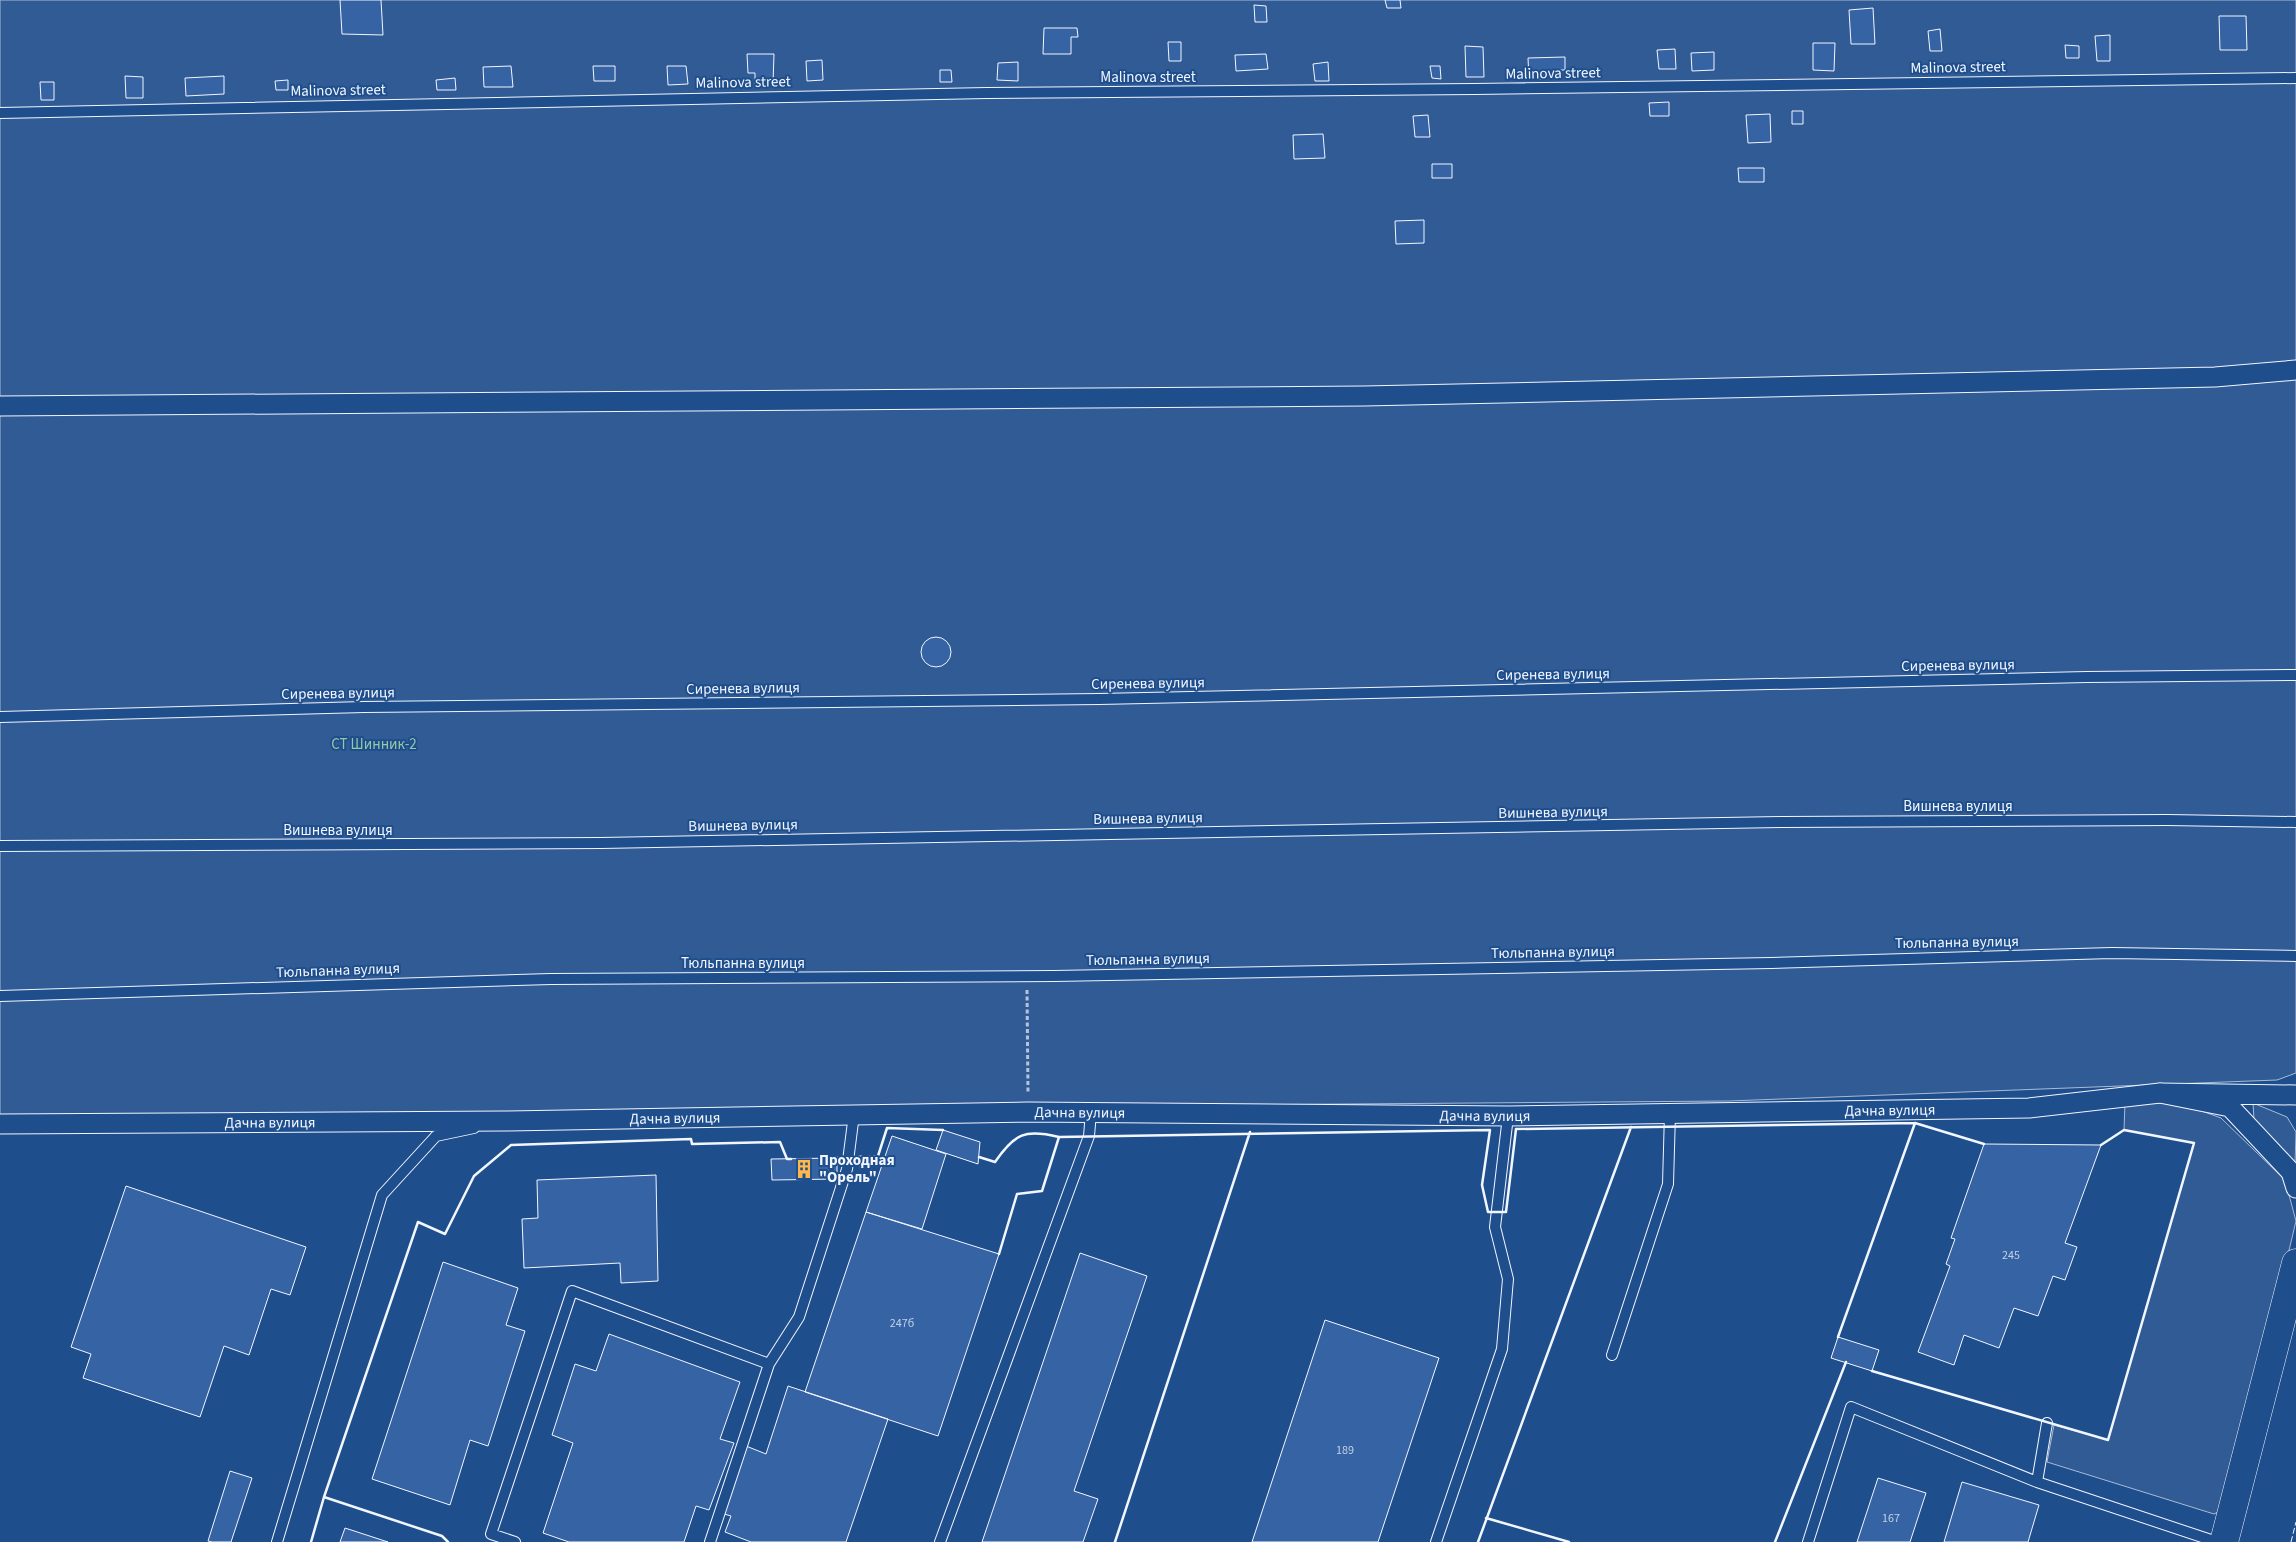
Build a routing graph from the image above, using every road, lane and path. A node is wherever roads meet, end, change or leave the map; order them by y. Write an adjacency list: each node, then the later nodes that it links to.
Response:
1 (2296, 78): 2 (lane, Malinova street)
2 (0, 113)
3 (2296, 370): 4 (street)
4 (0, 406)
5 (2296, 676): 6 (lane, Сиренева вулиця)
6 (0, 717)
7 (2296, 822): 8 (lane, Вишнева вулиця)
8 (0, 846)
9 (2296, 956): 10 (lane, Тюльпанна вулиця)
10 (1027, 976): 11 (lane, Тюльпанна вулиця); 14 (path)
11 (0, 996)
12 (2160, 1092): 13 (street); 16 (street, Дачна вулиця); 21 (street)
13 (2296, 1095)
14 (1028, 1112): 15 (street, Дачна вулиця); 17 (street, Дачна вулиця)
15 (1091, 1112): 18 (street, Дачна вулиця); 30 (lane)
16 (1670, 1113): 18 (street, Дачна вулиця); 23 (lane)
17 (854, 1114): 19 (street, Дачна вулиця); 24 (lane)
18 (1508, 1116): 31 (lane)
19 (505, 1121): 20 (street, Дачна вулиця); 27 (lane)
20 (0, 1124)
21 (2296, 1188)
22 (2296, 1263): 34 (main road)
23 (1612, 1356)
24 (769, 1364): 28 (lane); 29 (lane)
25 (2047, 1423): 26 (lane)
26 (2037, 1482): 32 (lane); 33 (lane)
27 (277, 1542)
28 (515, 1542)
29 (710, 1542)
30 (940, 1542)
31 (1436, 1542)
32 (1808, 1542)
33 (2217, 1542)
34 (2224, 1542)

